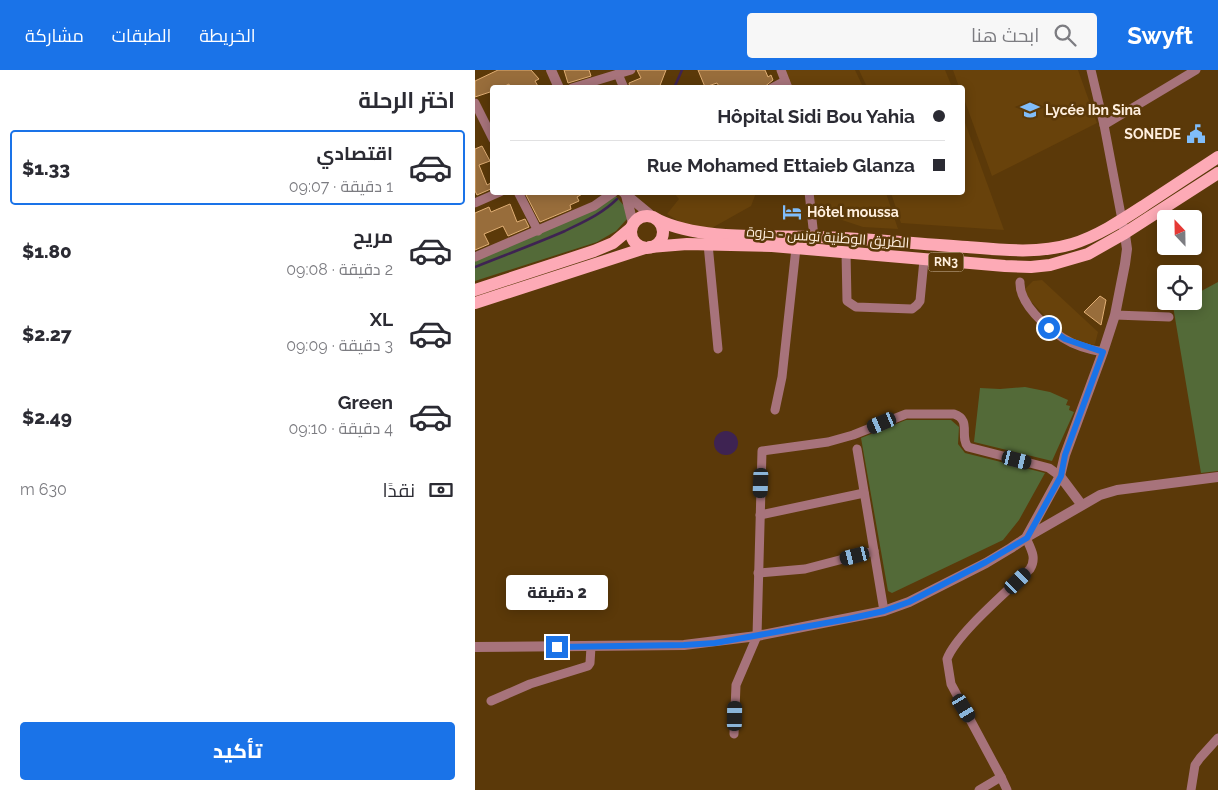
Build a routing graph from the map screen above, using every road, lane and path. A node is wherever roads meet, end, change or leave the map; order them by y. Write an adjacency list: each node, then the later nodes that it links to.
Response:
1 (551, 70): 8 (street)
2 (631, 70): 6 (street)
3 (781, 70): 7 (street)
4 (1091, 70): 12 (street)
5 (1196, 70): 12 (street)
6 (618, 74): 9 (street); 10 (street)
7 (787, 84)
8 (558, 85)
9 (582, 85)
10 (623, 85)
11 (475, 103): 13 (street)
12 (1104, 125): 23 (street)
13 (490, 133)
14 (1218, 157): 23 (main road, الطريق الوطنية تونس - حزوة / RN3)
15 (1218, 173): 26 (main road, الطريق الوطنية تونس - حزوة / RN3)
16 (492, 195): 21 (street)
17 (520, 195): 25 (street)
18 (610, 195): 25 (street)
19 (630, 195): 22 (street); 24 (street)
20 (809, 195): 27 (street)
21 (475, 202)
22 (655, 218): 24 (main road, RN3); 28 (main road, الطريق الوطنية تونس - حزوة / RN3); 30 (main road)
23 (1123, 220): 26 (street); 27 (main road, الطريق الوطنية تونس - حزوة / RN3)
24 (632, 226): 30 (main road); 36 (main road, الطريق الوطنية تونس - حزوة / RN3)
25 (538, 231): 33 (street)
26 (1125, 233): 34 (main road, الطريق الوطنية تونس - حزوة / RN3); 39 (street)
27 (814, 237): 28 (main road, الطريق الوطنية تونس - حزوة / RN3)
28 (773, 241): 29 (main road, الطريق الوطنية تونس - حزوة / RN3); 31 (main road, الطريق الوطنية تونس - حزوة / RN3)
29 (708, 244): 30 (main road, الطريق الوطنية تونس - حزوة / RN3); 41 (street)
30 (648, 248): 36 (main road, الطريق الوطنية تونس - حزوة / RN3)
31 (796, 248): 32 (main road, الطريق الوطنية تونس - حزوة / RN3); 43 (street)
32 (846, 252): 34 (main road, الطريق الوطنية تونس - حزوة / RN3); 34 (street)
33 (475, 257)
34 (924, 260)
35 (1020, 282): 42 (street)
36 (513, 284): 37 (main road, الطريق الوطنية تونس - حزوة / RN3); 38 (main road, الطريق الوطنية تونس - حزوة / RN3)
37 (475, 290)
38 (475, 303)
39 (1115, 315): 40 (street); 42 (street)
40 (1169, 317)
41 (718, 349)
42 (1103, 352): 45 (street)
43 (775, 410)
44 (857, 449): 47 (street)
45 (1061, 476): 48 (street); 49 (street); 50 (street)
46 (1218, 477): 48 (street)
47 (864, 493): 49 (street); 51 (street)
48 (1081, 504): 50 (street)
49 (760, 515): 52 (street)
50 (1027, 538): 53 (street); 60 (street)
51 (874, 551): 52 (street); 53 (street)
52 (758, 573): 54 (street)
53 (884, 611): 54 (street)
54 (757, 636): 56 (street); 58 (street)
55 (475, 647): 56 (street)
56 (591, 647): 57 (street)
57 (491, 701)
58 (734, 734)
59 (1218, 738): 63 (street)
60 (1001, 777): 61 (street); 62 (street)
61 (979, 790)
62 (1007, 790)
63 (1191, 790)

